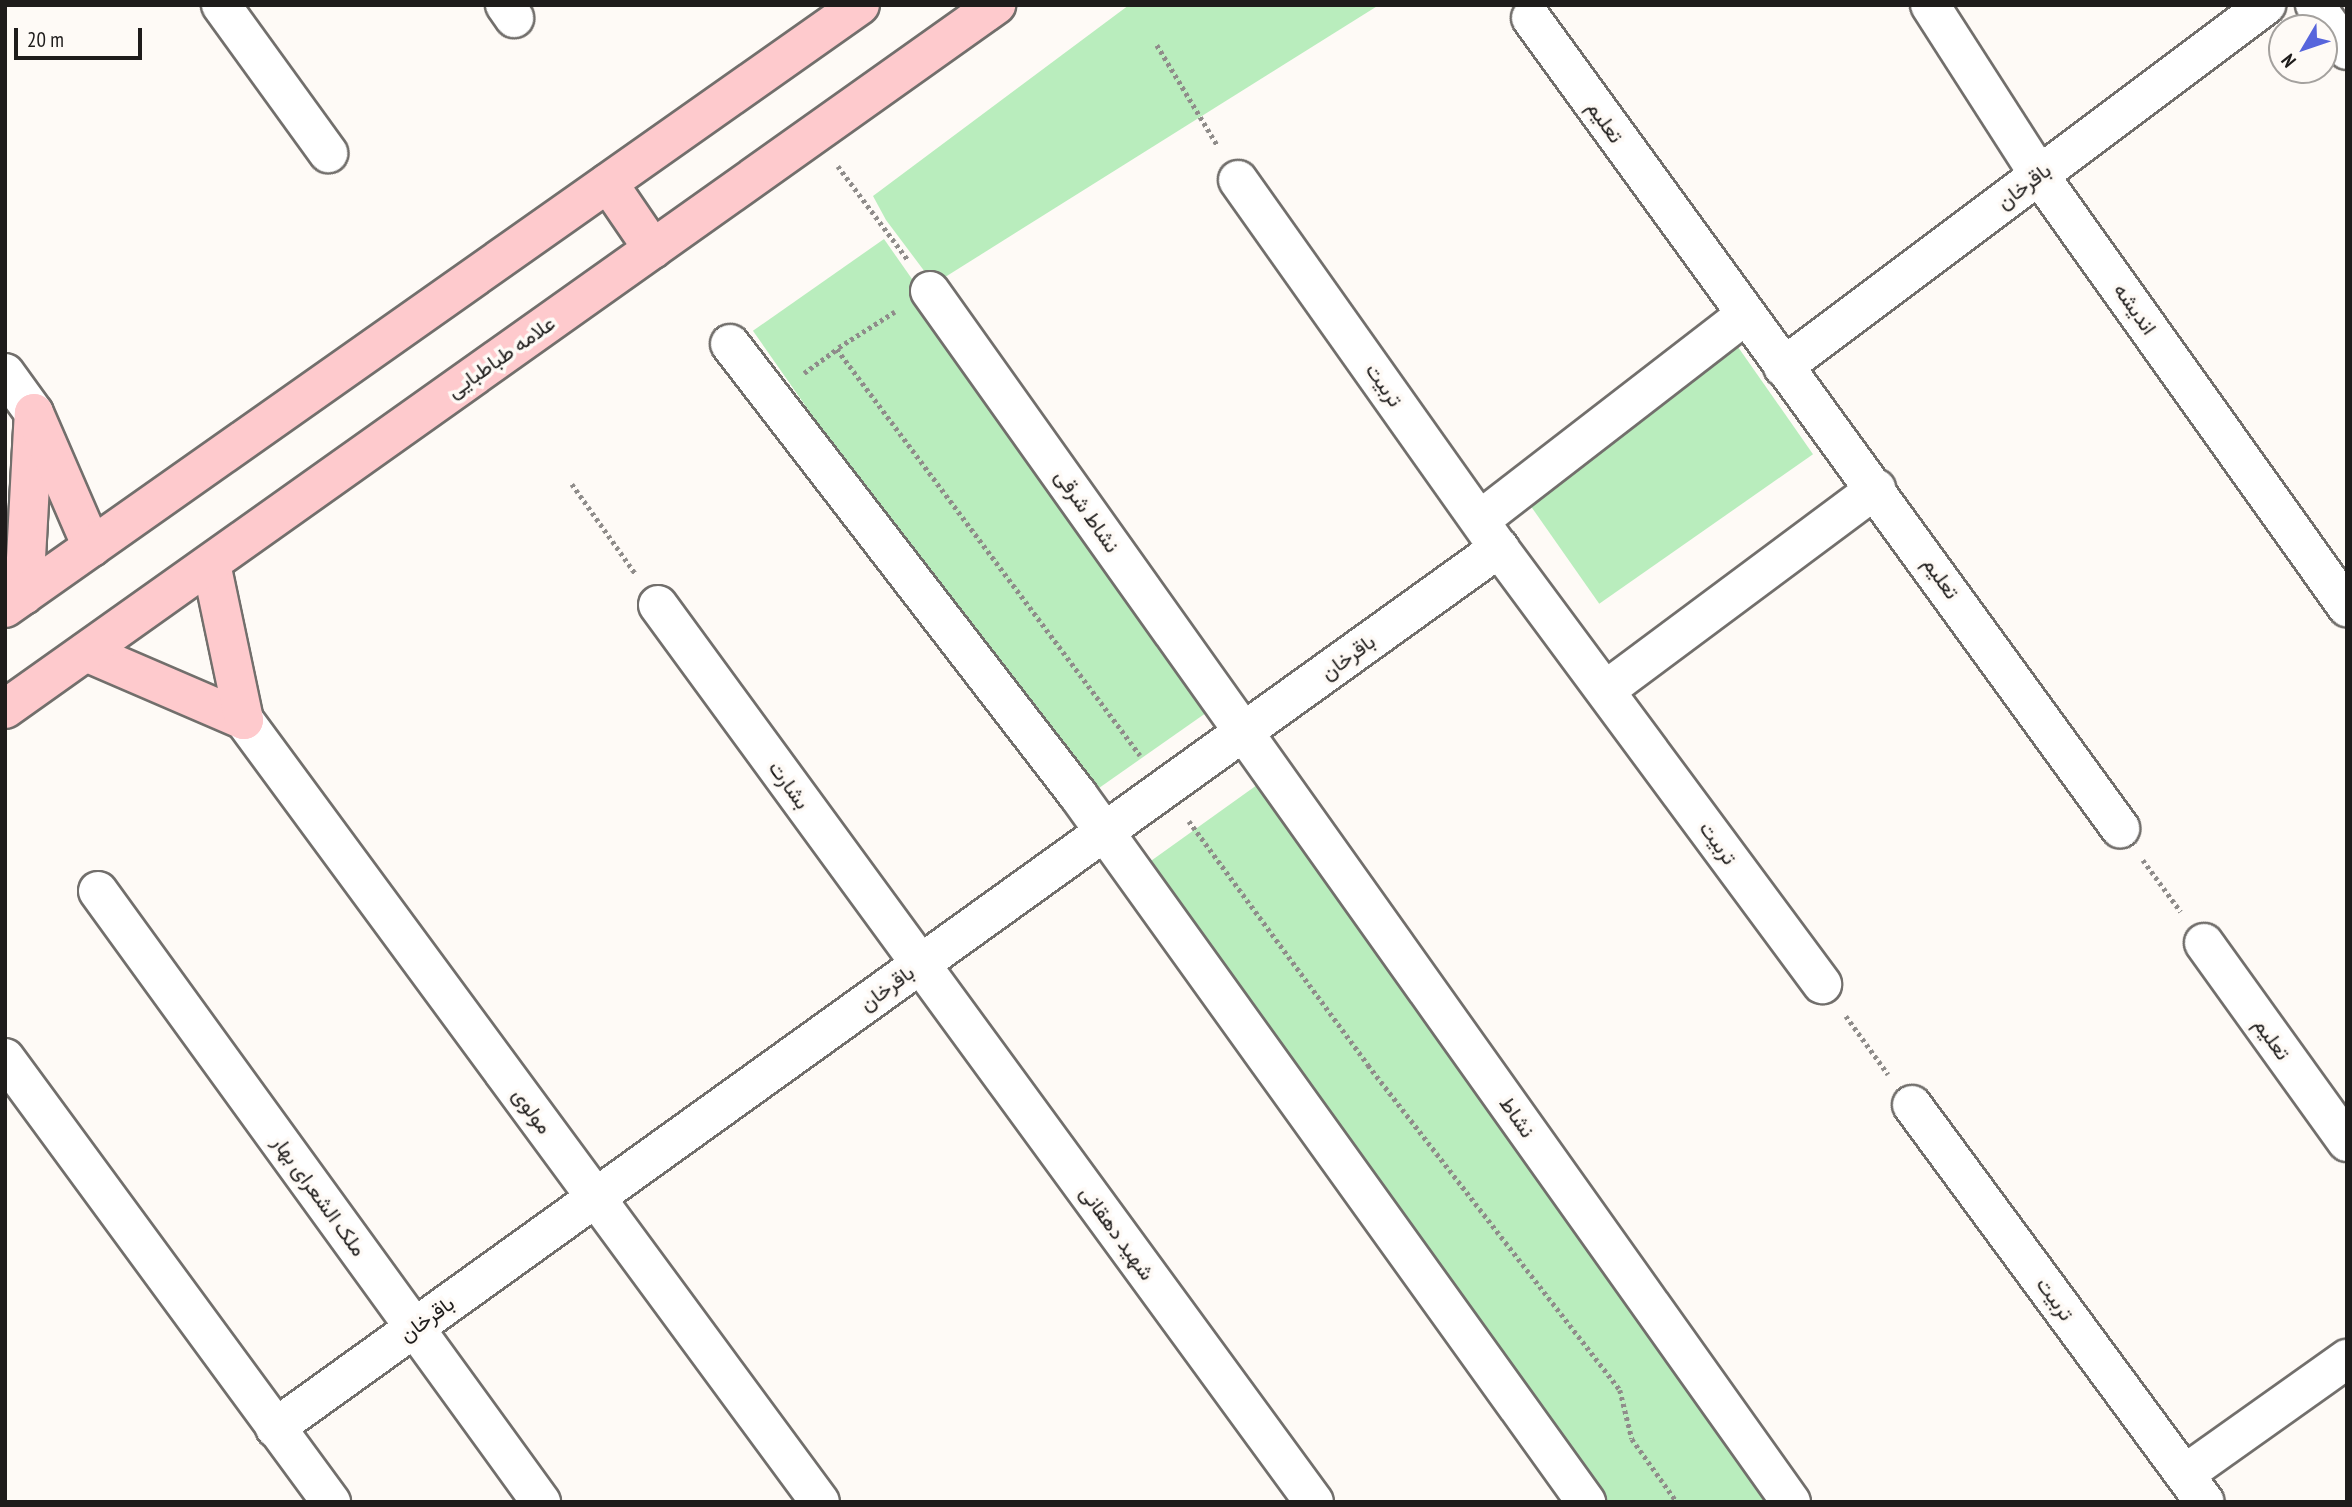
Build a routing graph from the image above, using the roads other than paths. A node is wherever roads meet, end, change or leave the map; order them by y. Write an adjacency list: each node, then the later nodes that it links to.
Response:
1 (221, 5): 9 (street)
2 (860, 5): 12 (main road)
3 (996, 5): 13 (main road, علامه طباطبایی)
4 (1930, 5): 10 (street, اندیشه)
5 (2266, 5): 10 (street, باقرخان)
6 (2315, 5): 8 (street)
7 (1531, 18): 15 (street, تعلیم)
8 (2347, 50)
9 (328, 153)
10 (2039, 175): 17 (street, باقرخان); 26 (street, اندیشه)
11 (1238, 180): 21 (street, تربیت)
12 (608, 183): 13 (main road); 22 (main road)
13 (653, 249): 23 (main road, علامه طباطبایی)
14 (930, 291): 31 (street, نشاط شرقی)
15 (1744, 316): 17 (street, تعلیم); 21 (street, باقرخان)
16 (730, 344): 33 (street)
17 (1783, 367): 20 (street, تعلیم)
18 (5, 373): 19 (street)
19 (34, 413): 22 (main road); 24 (main road)
20 (1876, 489): 28 (street); 32 (street, تعلیم)
21 (1490, 534): 28 (street, تربیت); 31 (street, باقرخان)
22 (92, 547): 24 (main road)
23 (211, 563): 27 (main road, علامه طباطبایی); 30 (main road)
24 (14, 602)
25 (658, 605): 36 (street, بشارت)
26 (2347, 607)
27 (86, 652): 29 (main road, علامه طباطبایی); 30 (main road)
28 (1606, 690): 37 (street, تربیت)
29 (5, 709)
30 (244, 720): 41 (street, مولوی)
31 (1243, 732): 33 (street, باقرخان); 51 (street, نشاط)
32 (2120, 828)
33 (1104, 832): 36 (street, باقرخان); 50 (street)
34 (98, 891): 42 (street, ملک الشعرای بهار)
35 (2203, 943): 40 (street, تعلیم)
36 (919, 965): 41 (street, باقرخان); 49 (street, شهید دهقانی)
37 (1822, 984)
38 (5, 1058): 44 (street)
39 (1912, 1105): 45 (street, تربیت)
40 (2347, 1142)
41 (596, 1198): 42 (street, باقرخان); 48 (street, مولوی)
42 (415, 1328): 44 (street, باقرخان); 47 (street, ملک الشعرای بهار)
43 (2347, 1359): 45 (street)
44 (275, 1428): 46 (street)
45 (2195, 1488)
46 (331, 1502)
47 (541, 1502)
48 (820, 1502)
49 (1314, 1502)
50 (1586, 1502)
51 (1791, 1502)

